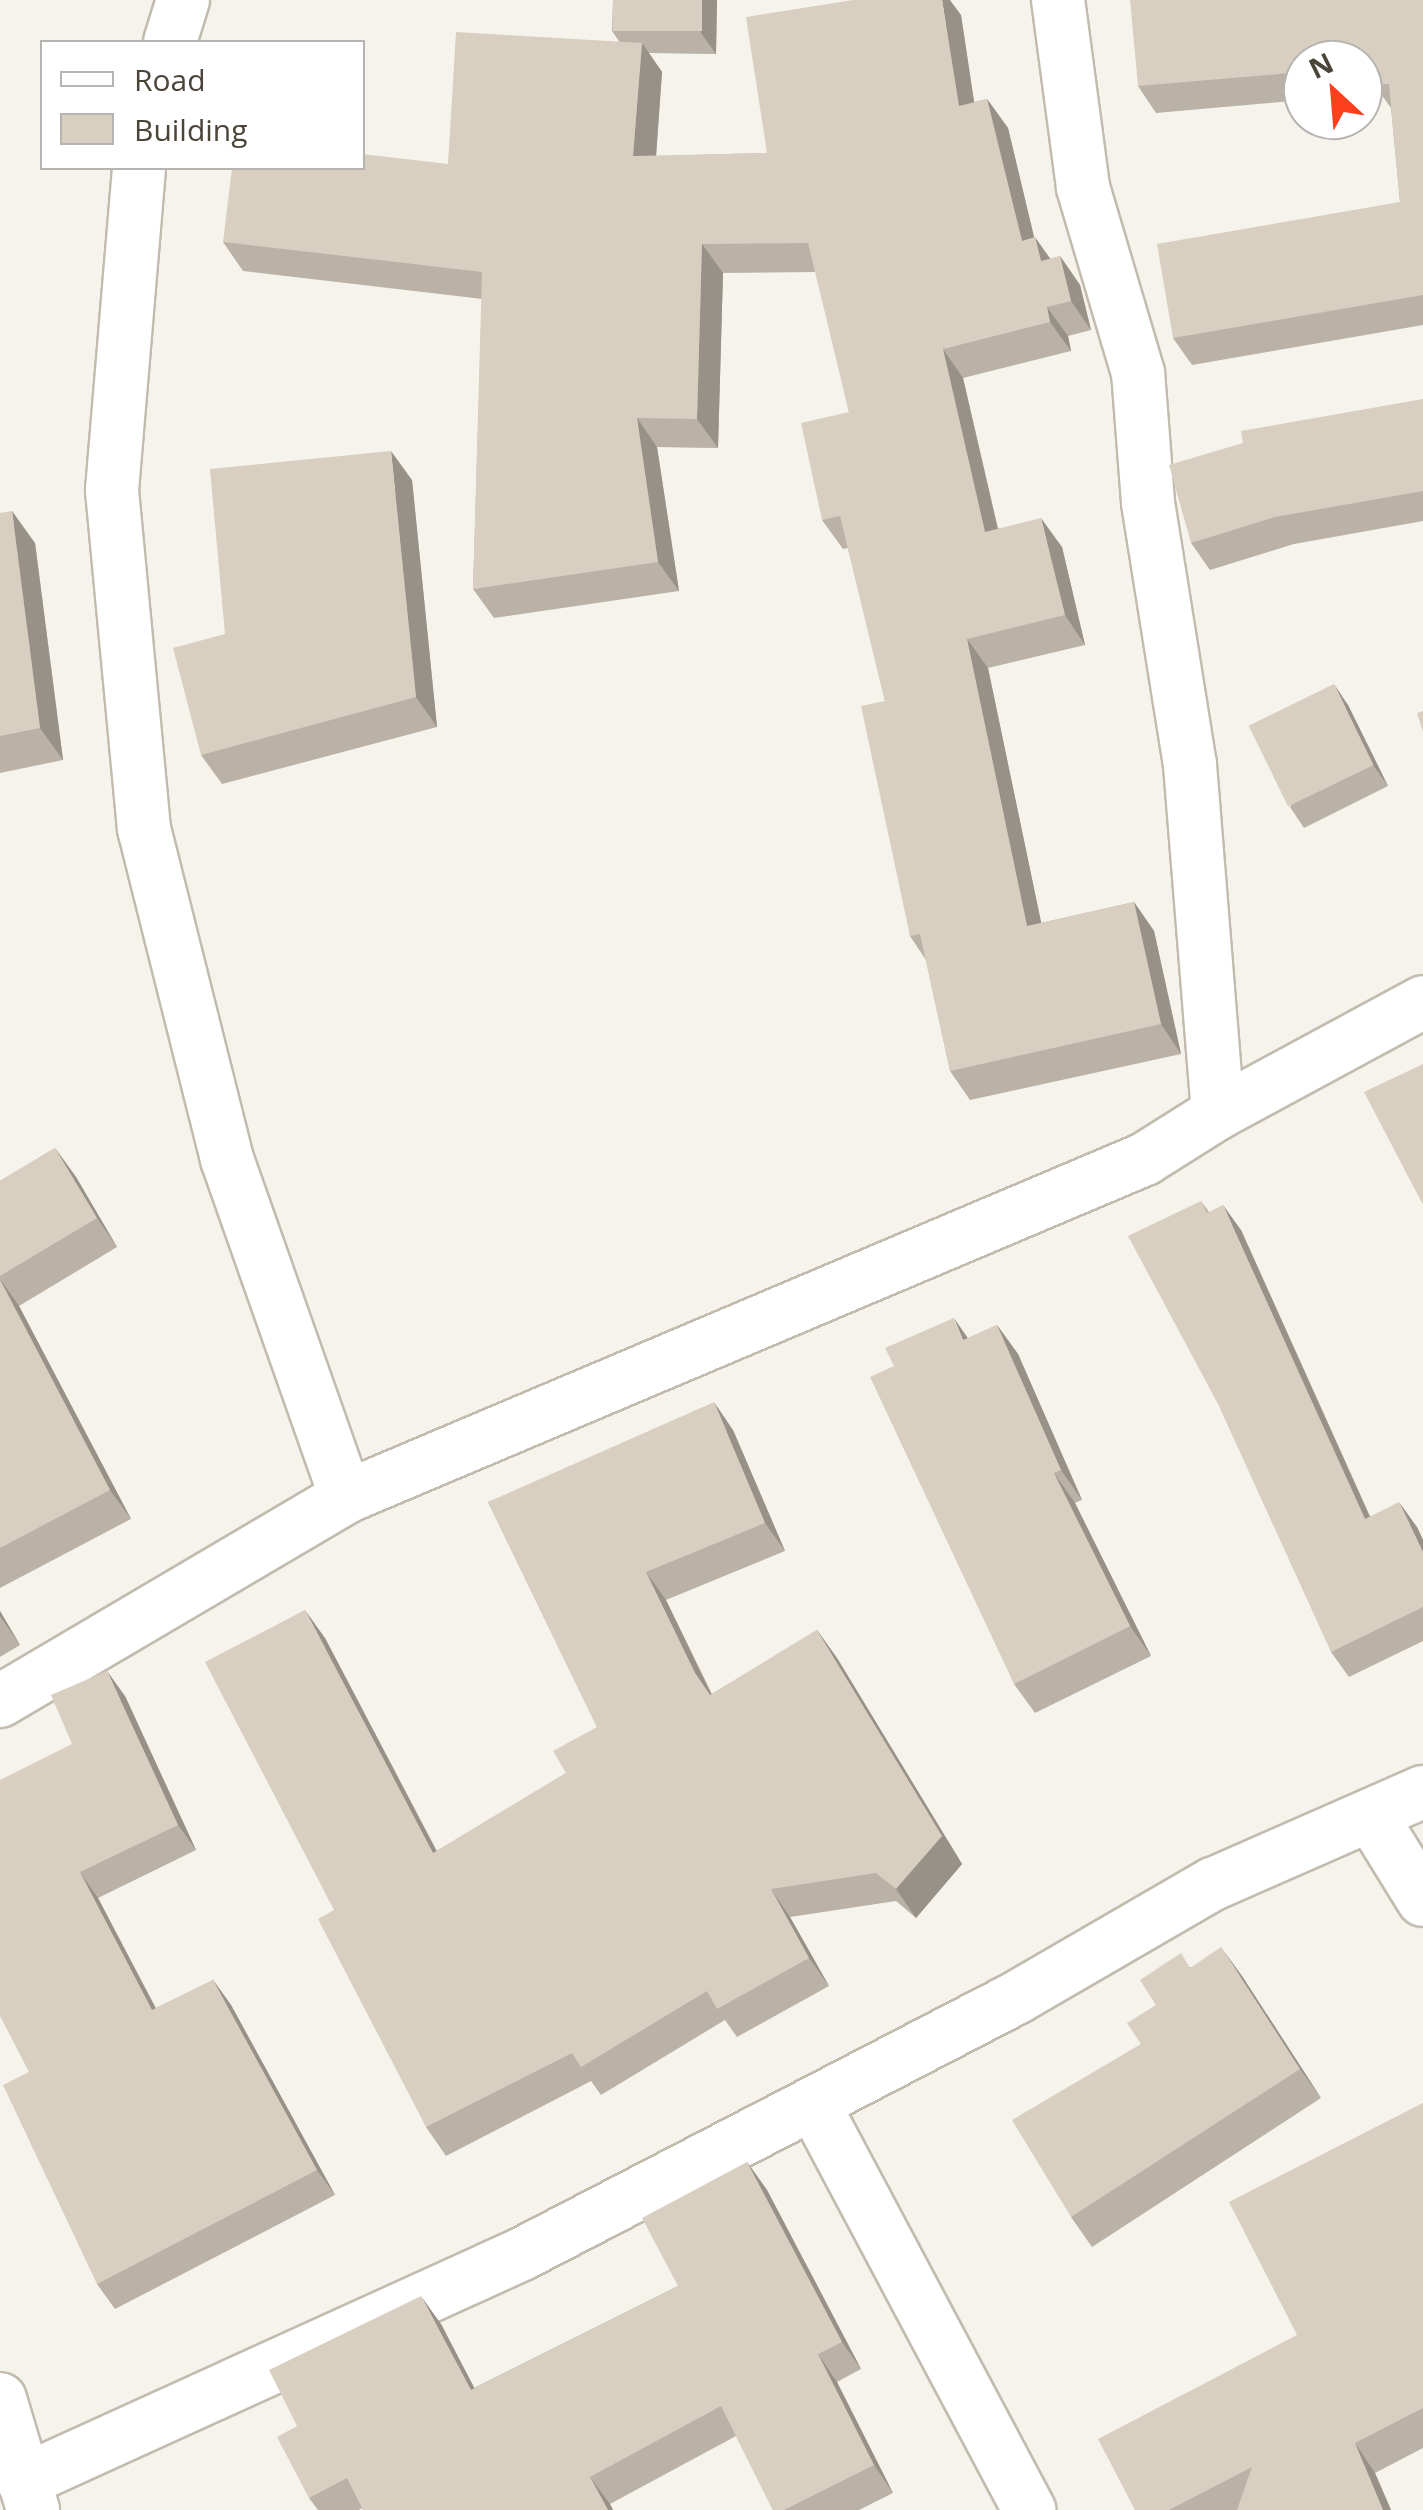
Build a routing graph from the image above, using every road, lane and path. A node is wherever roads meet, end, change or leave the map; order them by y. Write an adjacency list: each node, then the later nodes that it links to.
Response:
1 (183, 0): 3 (street)
2 (1058, 0): 6 (street)
3 (171, 40)
4 (140, 170): 7 (street)
5 (1423, 1002): 6 (street)
6 (1218, 1113): 7 (street)
7 (346, 1497): 8 (street)
8 (0, 1701)
9 (1423, 1792): 10 (street)
10 (1373, 1819): 11 (street); 12 (street)
11 (1423, 1900)
12 (814, 2105): 14 (street); 15 (street)
13 (0, 2399): 14 (street)
14 (28, 2496)
15 (1028, 2510)

